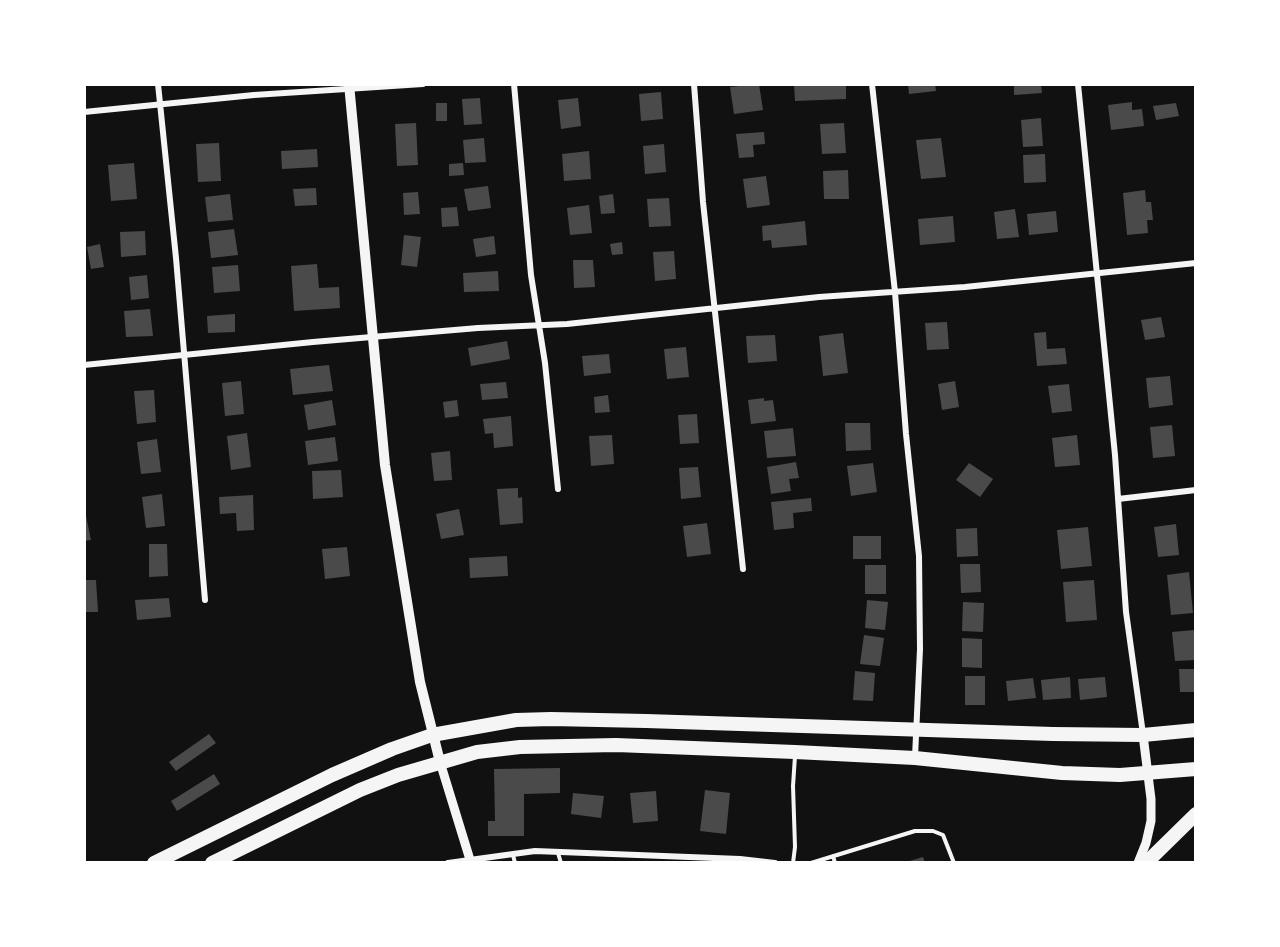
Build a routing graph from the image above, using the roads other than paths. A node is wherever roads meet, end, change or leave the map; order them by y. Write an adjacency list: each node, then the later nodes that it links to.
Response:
1 (159, 84): 8 (street)
2 (423, 84): 7 (street)
3 (514, 84): 14 (street)
4 (694, 84): 13 (street)
5 (872, 84): 12 (street)
6 (1078, 84): 11 (street)
7 (349, 87): 8 (street); 15 (main road)
8 (160, 104): 9 (street); 16 (street)
9 (84, 112)
10 (1196, 263): 11 (street)
11 (1096, 273): 12 (street); 20 (street)
12 (895, 292): 13 (street); 23 (street)
13 (715, 310): 14 (street); 21 (street)
14 (538, 325): 15 (street); 18 (street)
15 (372, 337): 16 (street); 25 (main road)
16 (184, 355): 17 (street); 22 (street)
17 (84, 365)
18 (558, 489)
19 (1196, 490): 20 (street)
20 (1118, 499): 26 (street)
21 (743, 569)
22 (205, 600)
23 (917, 730): 25 (highway); 26 (highway); 28 (street)
24 (1196, 730): 26 (highway)
25 (432, 735): 29 (main road); 37 (highway)
26 (1143, 735): 31 (street)
27 (795, 752): 28 (highway); 29 (highway); 43 (lane)
28 (915, 758): 31 (highway)
29 (440, 762): 36 (street); 38 (highway)
30 (1196, 770): 31 (highway)
31 (1149, 774): 47 (street)
32 (1196, 814): 48 (highway)
33 (558, 853): 34 (street); 41 (lane); 42 (street)
34 (513, 854): 36 (street); 40 (lane)
35 (832, 856): 44 (lane); 45 (lane); 46 (lane)
36 (471, 861): 39 (street)
37 (154, 863)
38 (212, 863)
39 (448, 863)
40 (515, 863)
41 (561, 863)
42 (775, 863)
43 (793, 863)
44 (811, 863)
45 (835, 863)
46 (954, 863)
47 (1138, 863)
48 (1146, 863)

